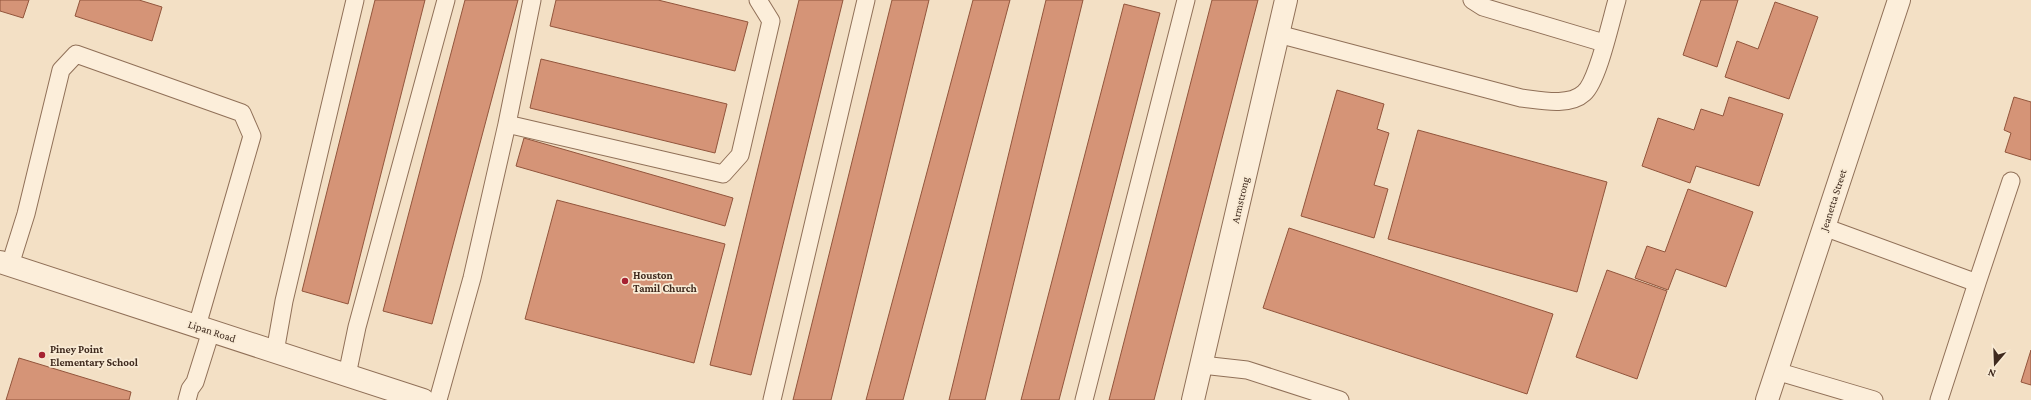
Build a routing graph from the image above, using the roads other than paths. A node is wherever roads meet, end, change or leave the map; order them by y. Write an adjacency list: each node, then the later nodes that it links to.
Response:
1 (355, 0): 19 (lane)
2 (446, 0): 22 (lane)
3 (532, 0): 13 (lane)
4 (758, 0): 13 (lane)
5 (866, 0): 26 (lane)
6 (1186, 0): 27 (lane)
7 (1286, 0): 11 (street, Armstrong)
8 (1472, 0): 12 (lane)
9 (1617, 0): 12 (lane)
10 (1899, 0): 15 (street, Jeanetta Street)
11 (1278, 34): 12 (lane); 20 (street, Armstrong)
12 (1604, 43)
13 (506, 124): 25 (lane)
14 (2011, 181): 17 (lane)
15 (1824, 227): 17 (lane); 21 (street, Jeanetta Street)
16 (5, 264): 18 (street, Lipan Road); 18 (lane)
17 (1977, 283): 32 (lane)
18 (204, 328): 19 (street, Lipan Road); 23 (lane)
19 (275, 352): 22 (street, Lipan Road)
20 (1202, 365): 28 (street, Armstrong); 29 (lane)
21 (1776, 371): 30 (street, Jeanetta Street); 31 (lane)
22 (347, 375): 24 (street, Lipan Road)
23 (188, 400)
24 (423, 400)
25 (438, 400)
26 (772, 400)
27 (1084, 400)
28 (1193, 400)
29 (1340, 400)
30 (1766, 400)
31 (1874, 400)
32 (1939, 400)

